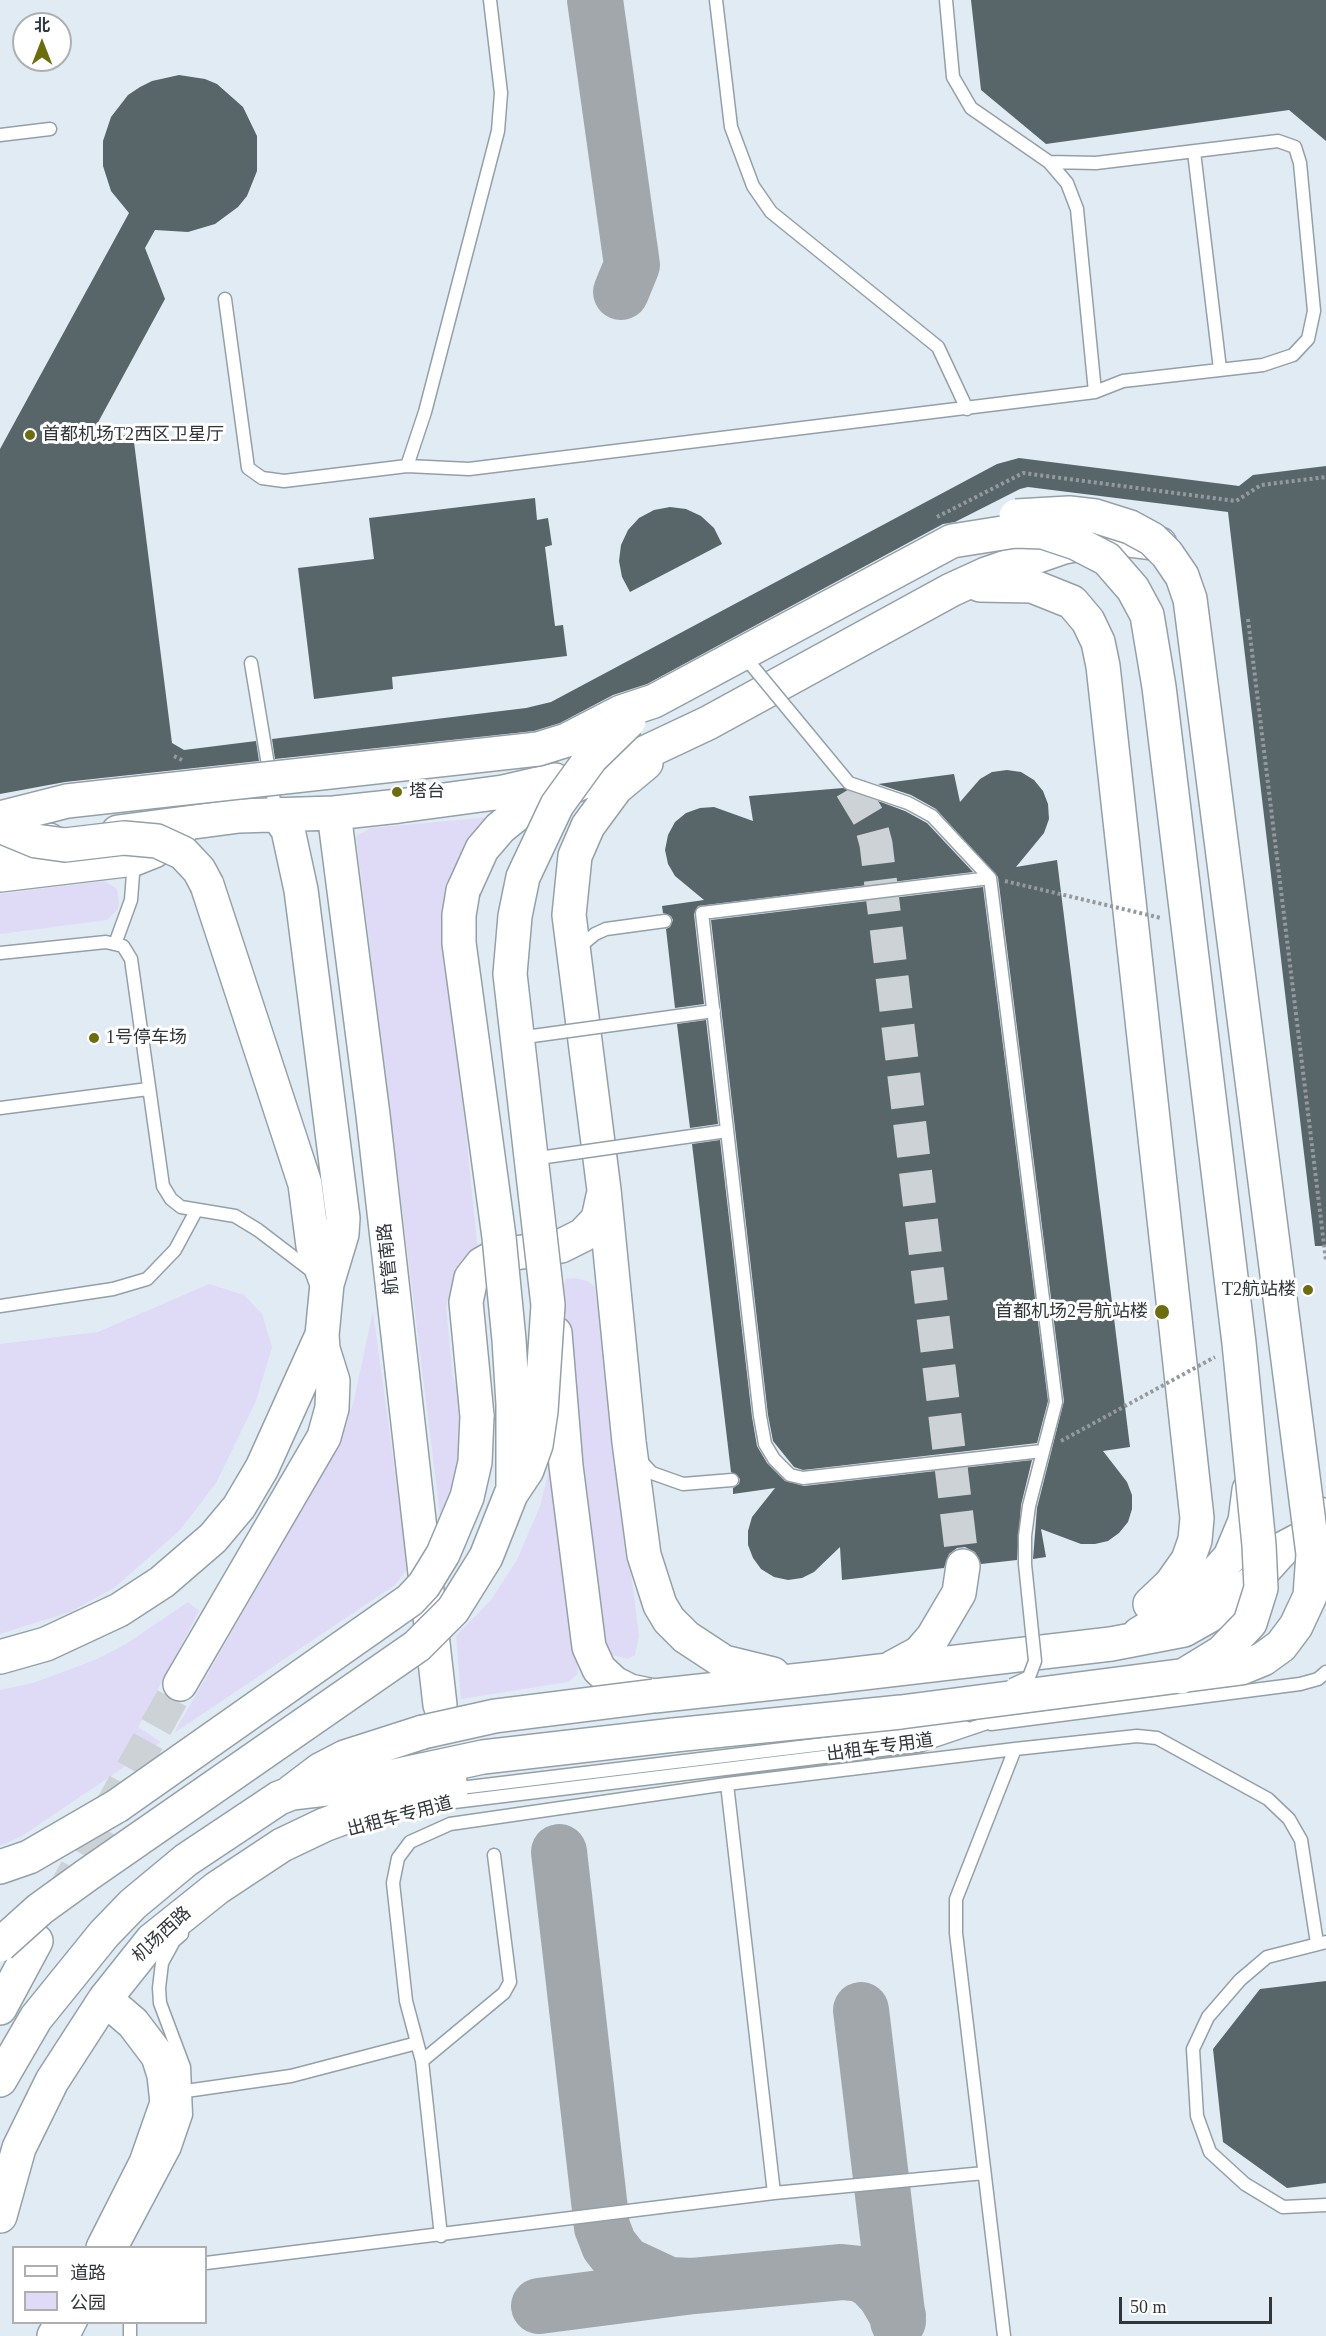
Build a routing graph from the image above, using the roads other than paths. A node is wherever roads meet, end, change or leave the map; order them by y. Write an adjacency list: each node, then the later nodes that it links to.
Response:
1 (490, 0): 12 (lane)
2 (716, 0): 11 (lane)
3 (946, 0): 7 (lane)
4 (50, 129): 5 (lane)
5 (0, 135)
6 (1194, 152): 7 (lane); 9 (lane); 9 (lane)
7 (1049, 162): 10 (lane)
8 (225, 299): 12 (lane)
9 (1220, 369): 10 (lane)
10 (1095, 392): 11 (lane)
11 (967, 409): 12 (lane)
12 (407, 466)
13 (937, 532): 16 (street, bridge); 66 (street, bridge); 66 (street, bridge)
14 (1014, 566): 15 (street); 58 (street); 61 (street)
15 (951, 590): 18 (street); 61 (street)
16 (742, 653): 19 (street, bridge); 35 (lane, bridge)
17 (251, 663): 26 (lane)
18 (770, 688): 20 (street); 22 (street)
19 (654, 701): 23 (street, bridge); 41 (street, bridge)
20 (708, 723): 21 (street); 39 (street)
21 (626, 760): 25 (street); 57 (street, bridge)
22 (851, 788)
23 (68, 801): 24 (street, bridge); 27 (street, bridge)
24 (0, 809)
25 (334, 813): 26 (street); 69 (street, 航管南路)
26 (277, 814): 28 (street); 49 (street)
27 (0, 816): 28 (street)
28 (198, 821): 31 (street); 33 (street)
29 (0, 826): 30 (street, bridge)
30 (65, 845): 32 (street, bridge); 49 (street, bridge)
31 (0, 846)
32 (0, 853)
33 (134, 859): 34 (street); 37 (lane)
34 (0, 874)
35 (990, 878): 40 (lane, bridge); 55 (lane, bridge)
36 (665, 921): 39 (lane)
37 (115, 944): 38 (lane); 42 (lane)
38 (0, 953)
39 (572, 954): 46 (street)
40 (714, 1011): 41 (lane, bridge); 44 (lane, bridge)
41 (517, 1038): 45 (street, bridge)
42 (148, 1089): 43 (lane); 47 (lane)
43 (0, 1108)
44 (727, 1131): 45 (lane, bridge); 55 (lane, bridge)
45 (530, 1159): 51 (street, bridge)
46 (604, 1190): 48 (street); 50 (street)
47 (196, 1211): 49 (lane); 52 (lane)
48 (561, 1246): 50 (street); 78 (street, bridge)
49 (327, 1284): 53 (street)
50 (614, 1292): 54 (street)
51 (548, 1305): 57 (street, bridge); 68 (street, bridge)
52 (0, 1306)
53 (322, 1335): 62 (street); 67 (street)
54 (629, 1442): 56 (lane); 65 (street)
55 (1042, 1451): 70 (lane, bridge)
56 (732, 1480)
57 (511, 1494): 82 (street, bridge)
58 (1319, 1526): 60 (lane); 61 (street)
59 (963, 1566): 63 (street)
60 (1324, 1566)
61 (1105, 1656): 63 (street); 71 (lane)
62 (0, 1658)
63 (883, 1671): 65 (street)
64 (1326, 1672): 71 (lane)
65 (829, 1677): 68 (street)
66 (1181, 1677): 70 (street, bridge)
67 (180, 1684)
68 (654, 1696): 75 (street, bridge)
69 (440, 1705)
70 (901, 1712): 75 (street, bridge)
71 (982, 1725): 73 (lane); 76 (lane, 出租车专用道)
72 (1015, 1749): 74 (lane); 81 (lane); 89 (lane)
73 (450, 1782): 83 (street, 机场西路)
74 (727, 1784): 85 (lane); 90 (lane)
75 (279, 1798): 87 (street)
76 (400, 1814)
77 (494, 1855): 86 (lane)
78 (0, 1867)
79 (262, 1874): 88 (lane)
80 (36, 1941): 84 (street)
81 (1322, 1943): 91 (lane)
82 (0, 1945)
83 (105, 1999): 92 (street, 机场西路); 94 (street)
84 (0, 2008)
85 (417, 2043): 86 (lane); 88 (lane)
86 (422, 2061): 93 (lane)
87 (0, 2080)
88 (186, 2091): 95 (lane)
89 (984, 2173): 90 (lane); 97 (lane)
90 (774, 2193): 93 (lane)
91 (1326, 2205)
92 (0, 2216)
93 (441, 2236): 96 (lane)
94 (104, 2246)
95 (123, 2246)
96 (207, 2263)
97 (1004, 2336)

